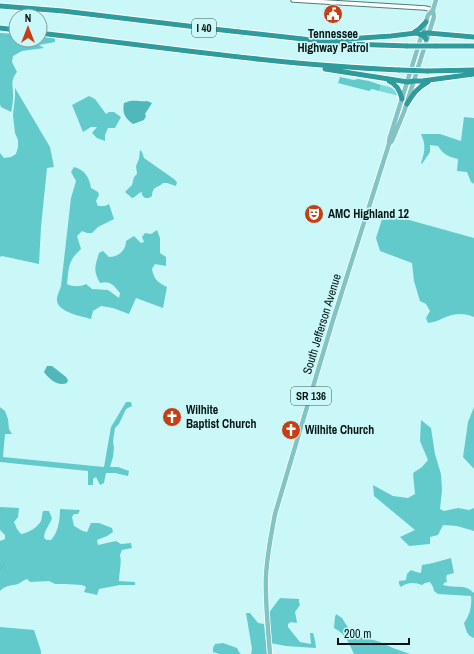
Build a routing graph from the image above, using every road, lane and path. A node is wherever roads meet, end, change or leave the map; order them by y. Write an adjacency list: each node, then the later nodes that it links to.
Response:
1 (293, 0): 4 (street)
2 (436, 0): 4 (main road, South Jefferson Avenue / SR 136)
3 (0, 6): 12 (highway, I 40)
4 (432, 10): 5 (main road, South Jefferson Avenue / SR 136); 6 (main road, South Jefferson Avenue / SR 136)
5 (426, 22): 8 (highway); 9 (main road, South Jefferson Avenue / SR 136)
6 (428, 33): 9 (highway); 10 (highway); 11 (main road, South Jefferson Avenue / SR 136)
7 (48, 34): 14 (highway, I 40)
8 (410, 34): 9 (highway); 12 (highway)
9 (422, 35): 11 (highway); 16 (main road, South Jefferson Avenue / SR 136)
10 (474, 37)
11 (426, 39): 20 (main road, South Jefferson Avenue / SR 136)
12 (304, 40): 13 (highway, I 40, bridge)
13 (474, 46)
14 (286, 62): 15 (highway, I 40, bridge); 18 (highway)
15 (474, 70)
16 (410, 73): 20 (highway); 21 (main road, South Jefferson Avenue / SR 136)
17 (474, 74): 19 (highway)
18 (380, 78): 21 (highway); 22 (highway)
19 (440, 79): 20 (highway); 23 (highway)
20 (414, 81): 21 (highway); 23 (main road, South Jefferson Avenue / SR 136)
21 (407, 82): 22 (main road, South Jefferson Avenue / SR 136)
22 (402, 99): 24 (main road, South Jefferson Avenue / SR 136)
23 (407, 104): 24 (main road, South Jefferson Avenue / SR 136)
24 (389, 144): 25 (main road, South Jefferson Avenue / SR 136)
25 (270, 654)

